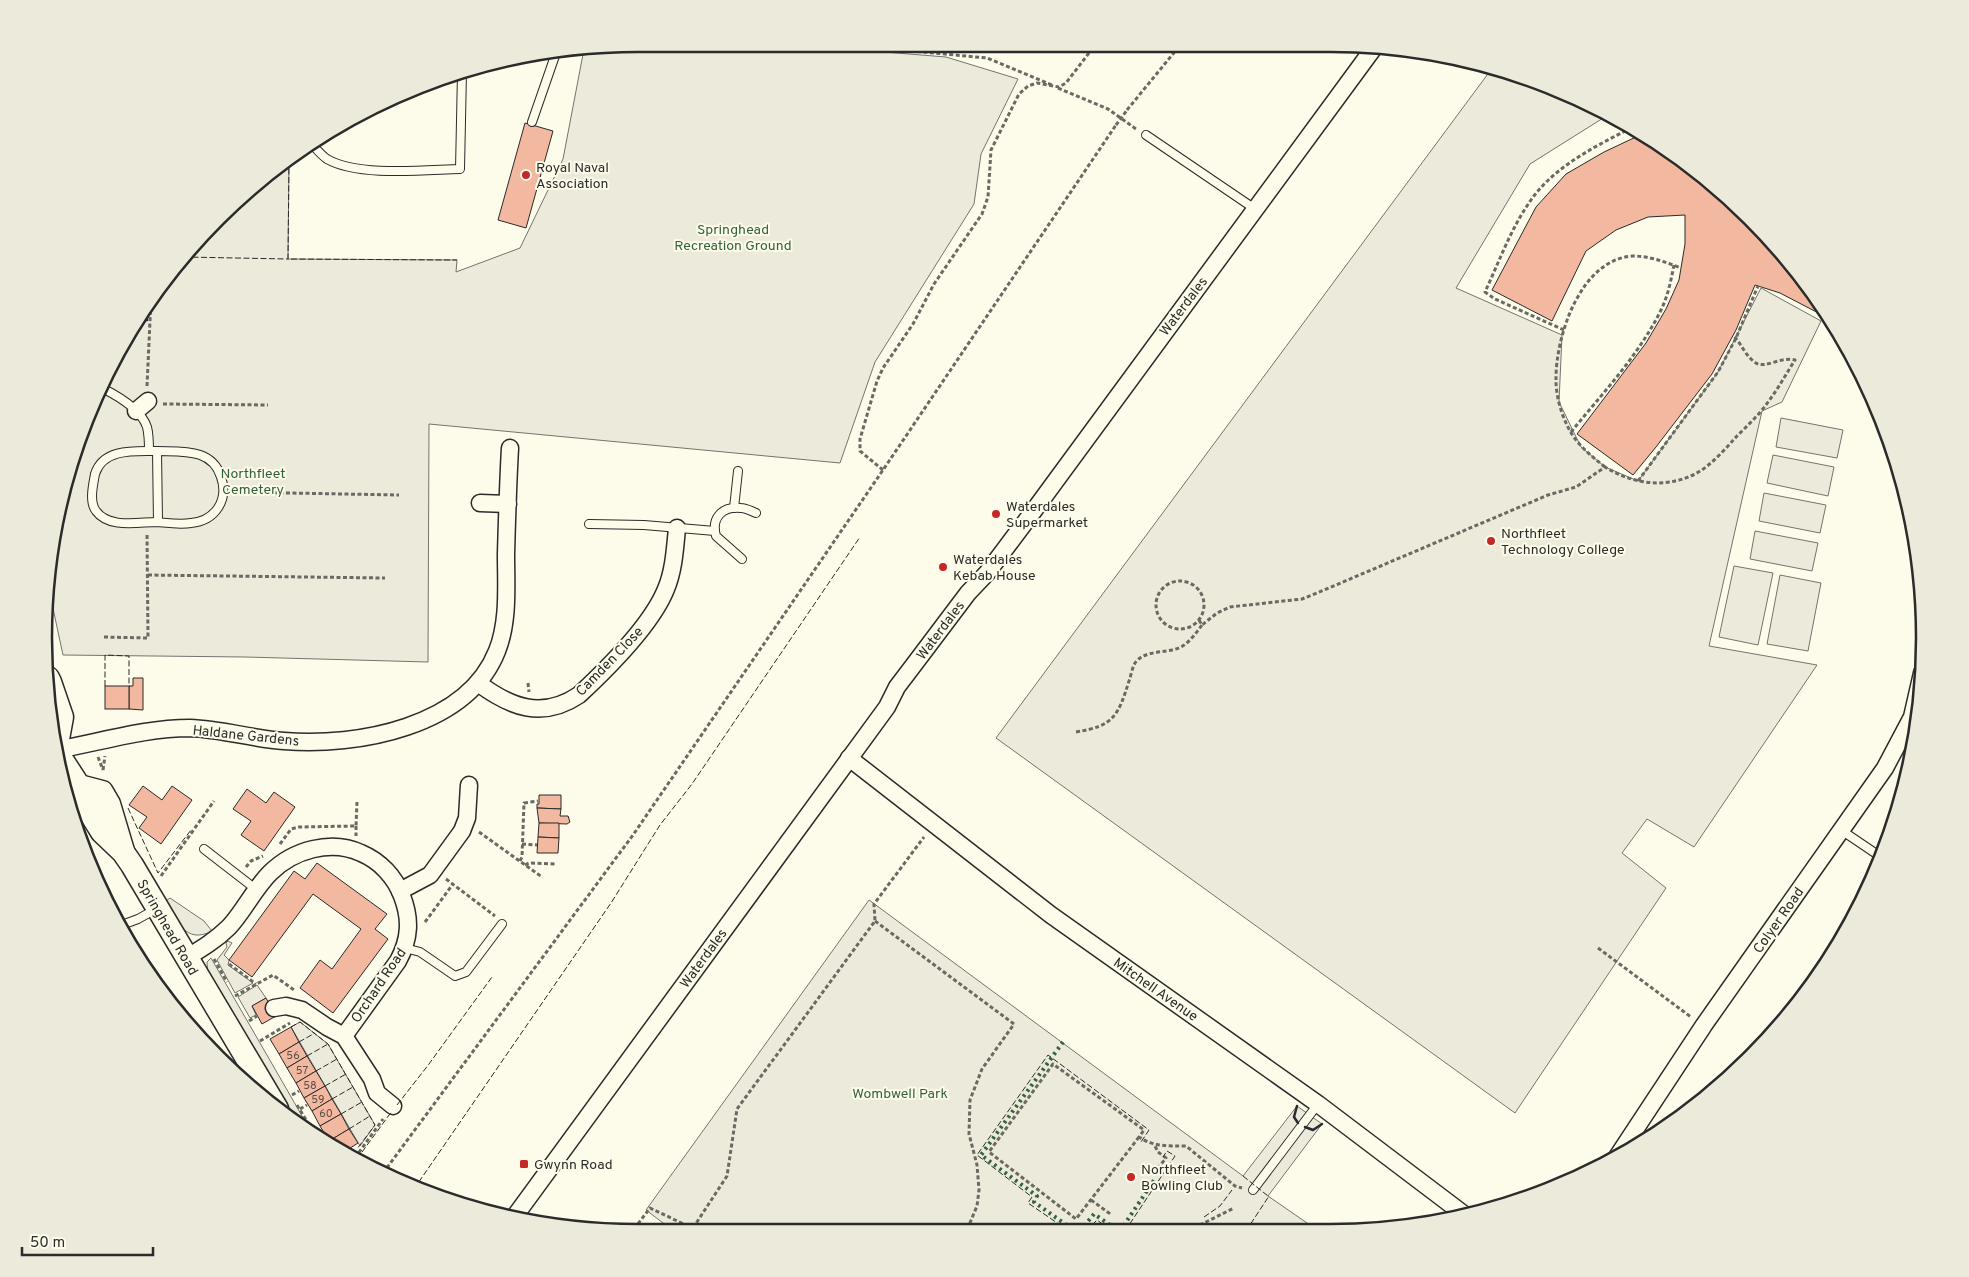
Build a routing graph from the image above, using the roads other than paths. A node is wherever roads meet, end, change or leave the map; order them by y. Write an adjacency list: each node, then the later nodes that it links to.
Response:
1 (1368, 54): 7 (street, Waterdales)
2 (554, 59): 4 (lane)
3 (462, 80): 6 (lane)
4 (532, 122)
5 (1146, 135): 7 (lane)
6 (316, 149)
7 (1255, 210): 26 (street, Waterdales)
8 (108, 391): 10 (lane)
9 (510, 448): 13 (street, Haldane Gardens)
10 (153, 451): 16 (lane); 16 (lane); 16 (lane)
11 (738, 471): 14 (lane)
12 (480, 503): 13 (street)
13 (508, 504): 21 (street, Haldane Gardens)
14 (734, 508): 15 (lane); 19 (lane)
15 (756, 513)
16 (158, 522)
17 (589, 524): 18 (lane)
18 (677, 528): 19 (lane); 21 (street, Camden Close)
19 (715, 532): 20 (lane)
20 (742, 559)
21 (478, 684): 25 (street, Haldane Gardens)
22 (57, 703): 24 (main road)
23 (1910, 721): 29 (street, Colyer Road)
24 (60, 728)
25 (63, 749)
26 (849, 758): 42 (street, Mitchell Avenue); 47 (street, Waterdales)
27 (67, 767): 34 (main road, Springhead Road)
28 (469, 785): 33 (street)
29 (1841, 830): 31 (lane); 44 (street, Colyer Road)
30 (204, 849): 32 (lane)
31 (1876, 853)
32 (257, 890): 33 (street, Orchard Road); 38 (street, Orchard Road)
33 (400, 891): 37 (street, Orchard Road)
34 (157, 909): 35 (lane); 38 (main road, Springhead Road)
35 (126, 923)
36 (502, 924): 37 (lane)
37 (405, 948): 40 (street, Orchard Road)
38 (186, 958): 41 (main road, Springhead Road)
39 (274, 1008): 40 (street, Orchard Road)
40 (344, 1036): 43 (street)
41 (284, 1102)
42 (1318, 1104): 45 (lane); 46 (street, Mitchell Avenue)
43 (393, 1106)
44 (1625, 1145)
45 (1252, 1190)
46 (1458, 1210)
47 (518, 1212)

